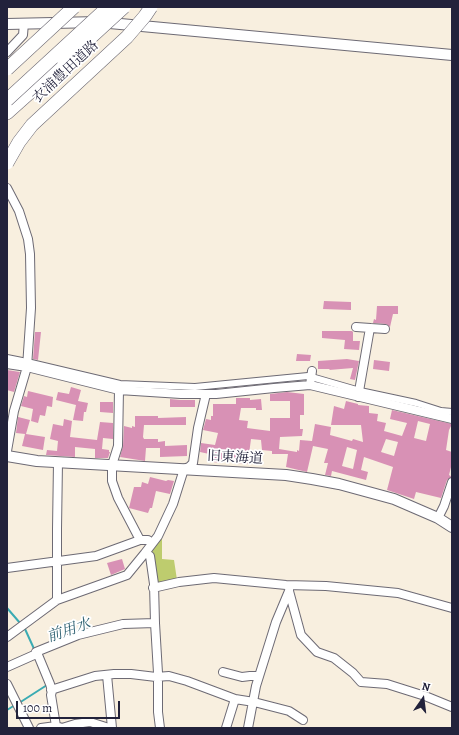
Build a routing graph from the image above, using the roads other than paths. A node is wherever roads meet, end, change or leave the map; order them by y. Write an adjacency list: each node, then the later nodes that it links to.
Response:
1 (74, 7): 11 (highway, bridge)
2 (108, 7): 12 (highway, 衣浦豊田道路, bridge)
3 (115, 7): 6 (highway)
4 (124, 7): 13 (highway, 衣浦豊田道路, bridge)
5 (151, 7): 14 (highway, 衣浦豊田道路, bridge)
6 (99, 22): 8 (street); 10 (street)
7 (7, 24): 8 (street)
8 (24, 24): 9 (street)
9 (7, 52)
10 (452, 55)
11 (7, 69)
12 (7, 100)
13 (7, 113)
14 (7, 163)
15 (7, 188): 21 (street)
16 (356, 326): 17 (street)
17 (370, 328): 18 (street); 25 (street)
18 (385, 329)
19 (7, 358): 21 (street)
20 (7, 364): 21 (street)
21 (27, 364): 22 (street); 23 (street); 28 (street)
22 (311, 378): 24 (street); 25 (street)
23 (119, 390): 24 (street); 31 (street)
24 (206, 394): 32 (street)
25 (358, 394): 26 (street); 27 (street)
26 (452, 412)
27 (452, 419)
28 (7, 451)
29 (7, 456): 30 (street, 旧東海道)
30 (58, 462): 31 (street, 旧東海道); 39 (street)
31 (112, 465): 32 (street, 旧東海道); 36 (street)
32 (184, 469): 34 (street, 旧東海道); 37 (street)
33 (452, 482): 34 (street)
34 (438, 518): 35 (street, 旧東海道)
35 (452, 527)
36 (140, 540): 37 (street); 39 (street)
37 (152, 543): 38 (street)
38 (145, 553): 41 (street); 43 (street)
39 (58, 561): 40 (street); 43 (street)
40 (7, 568)
41 (154, 588): 42 (street); 45 (street)
42 (287, 588): 44 (street); 52 (street); 57 (street)
43 (57, 600): 46 (street)
44 (452, 608)
45 (155, 623): 47 (street); 51 (street)
46 (7, 637)
47 (36, 654): 48 (street); 54 (street)
48 (7, 667)
49 (224, 672): 52 (street)
50 (107, 676): 51 (street); 54 (street); 62 (street)
51 (158, 676): 55 (street); 63 (street)
52 (259, 676): 56 (street)
53 (7, 684): 60 (street)
54 (51, 690): 59 (street)
55 (235, 699): 56 (street); 64 (street)
56 (254, 702): 58 (street); 65 (street)
57 (452, 707)
58 (303, 720)
59 (56, 726): 61 (street); 62 (street)
60 (29, 728)
61 (41, 728)
62 (111, 728)
63 (160, 728)
64 (226, 728)
65 (248, 728)

